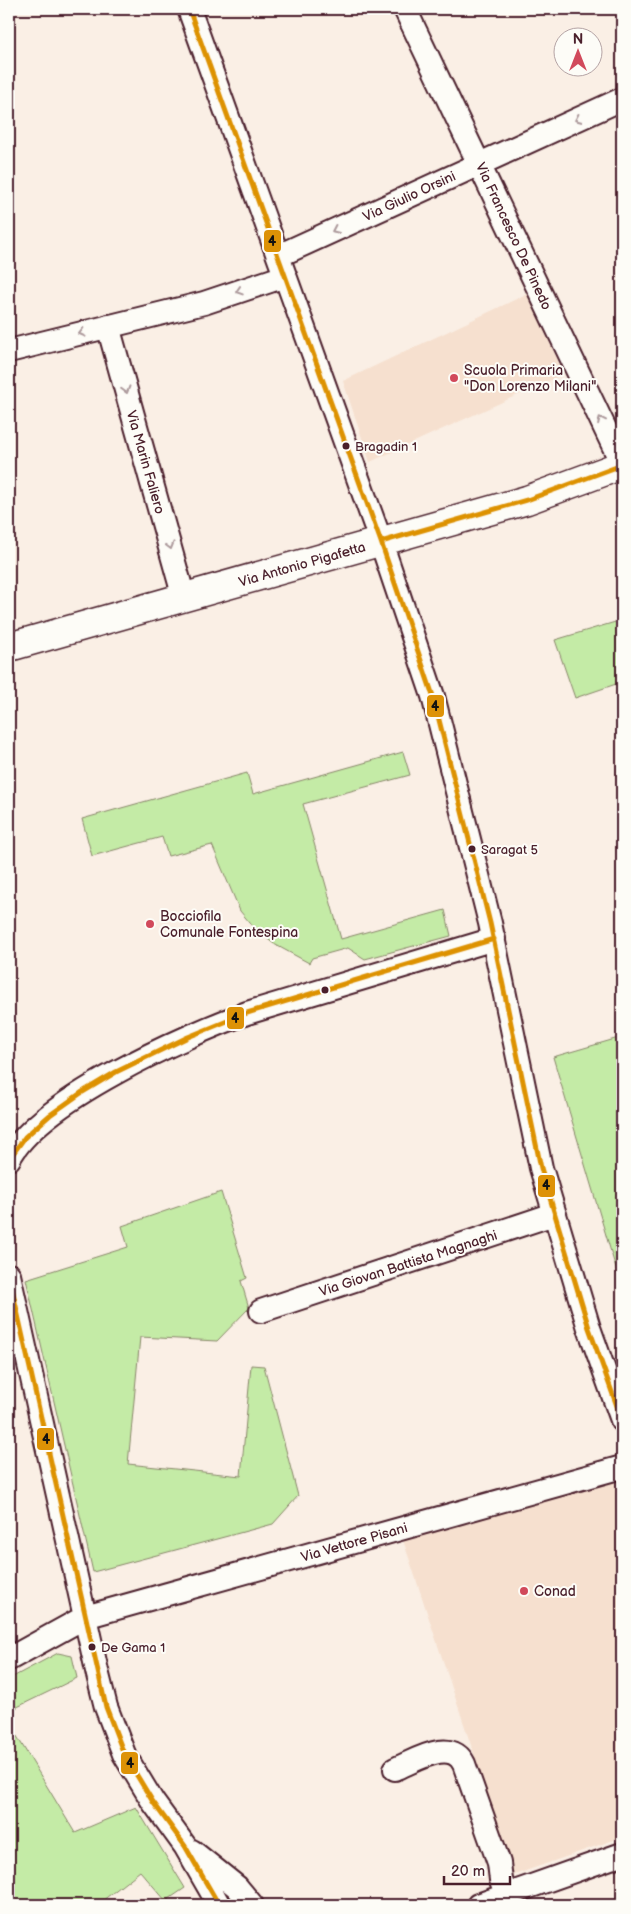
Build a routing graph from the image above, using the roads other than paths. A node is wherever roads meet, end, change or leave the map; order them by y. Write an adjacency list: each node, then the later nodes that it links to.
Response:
1 (188, 9): 5 (street)
2 (405, 9): 4 (street, Via Francesco De Pinedo)
3 (622, 99): 4 (street, Via Giulio Orsini, one-way to 4)
4 (479, 164): 5 (street, Via Giulio Orsini, one-way to 5); 8 (street, Via Francesco De Pinedo, one-way to 4)
5 (282, 266): 6 (street, Via Giulio Orsini, one-way to 6); 9 (street)
6 (108, 326): 7 (street, Via Giulio Orsini, one-way to 7); 10 (street, Via Marin Faliero, one-way to 10)
7 (9, 348)
8 (622, 464): 9 (main road, Via Antonio Pigafetta)
9 (381, 542): 10 (main road, Via Antonio Pigafetta); 12 (street)
10 (184, 598): 11 (main road, Via Antonio Pigafetta)
11 (9, 647)
12 (494, 939): 13 (street); 14 (street)
13 (9, 1158)
14 (554, 1214): 16 (street, Via Giovan Battista Magnaghi); 17 (street)
15 (9, 1275): 19 (street)
16 (261, 1311)
17 (622, 1420)
18 (622, 1467): 19 (street, Via Vettore Pisani)
19 (85, 1617): 20 (street, Via Vettore Pisani); 22 (street)
20 (9, 1659)
21 (395, 1769): 24 (street)
22 (186, 1846): 25 (street); 26 (street)
23 (622, 1854): 24 (street)
24 (506, 1895): 27 (street)
25 (219, 1905)
26 (252, 1905)
27 (478, 1905)

